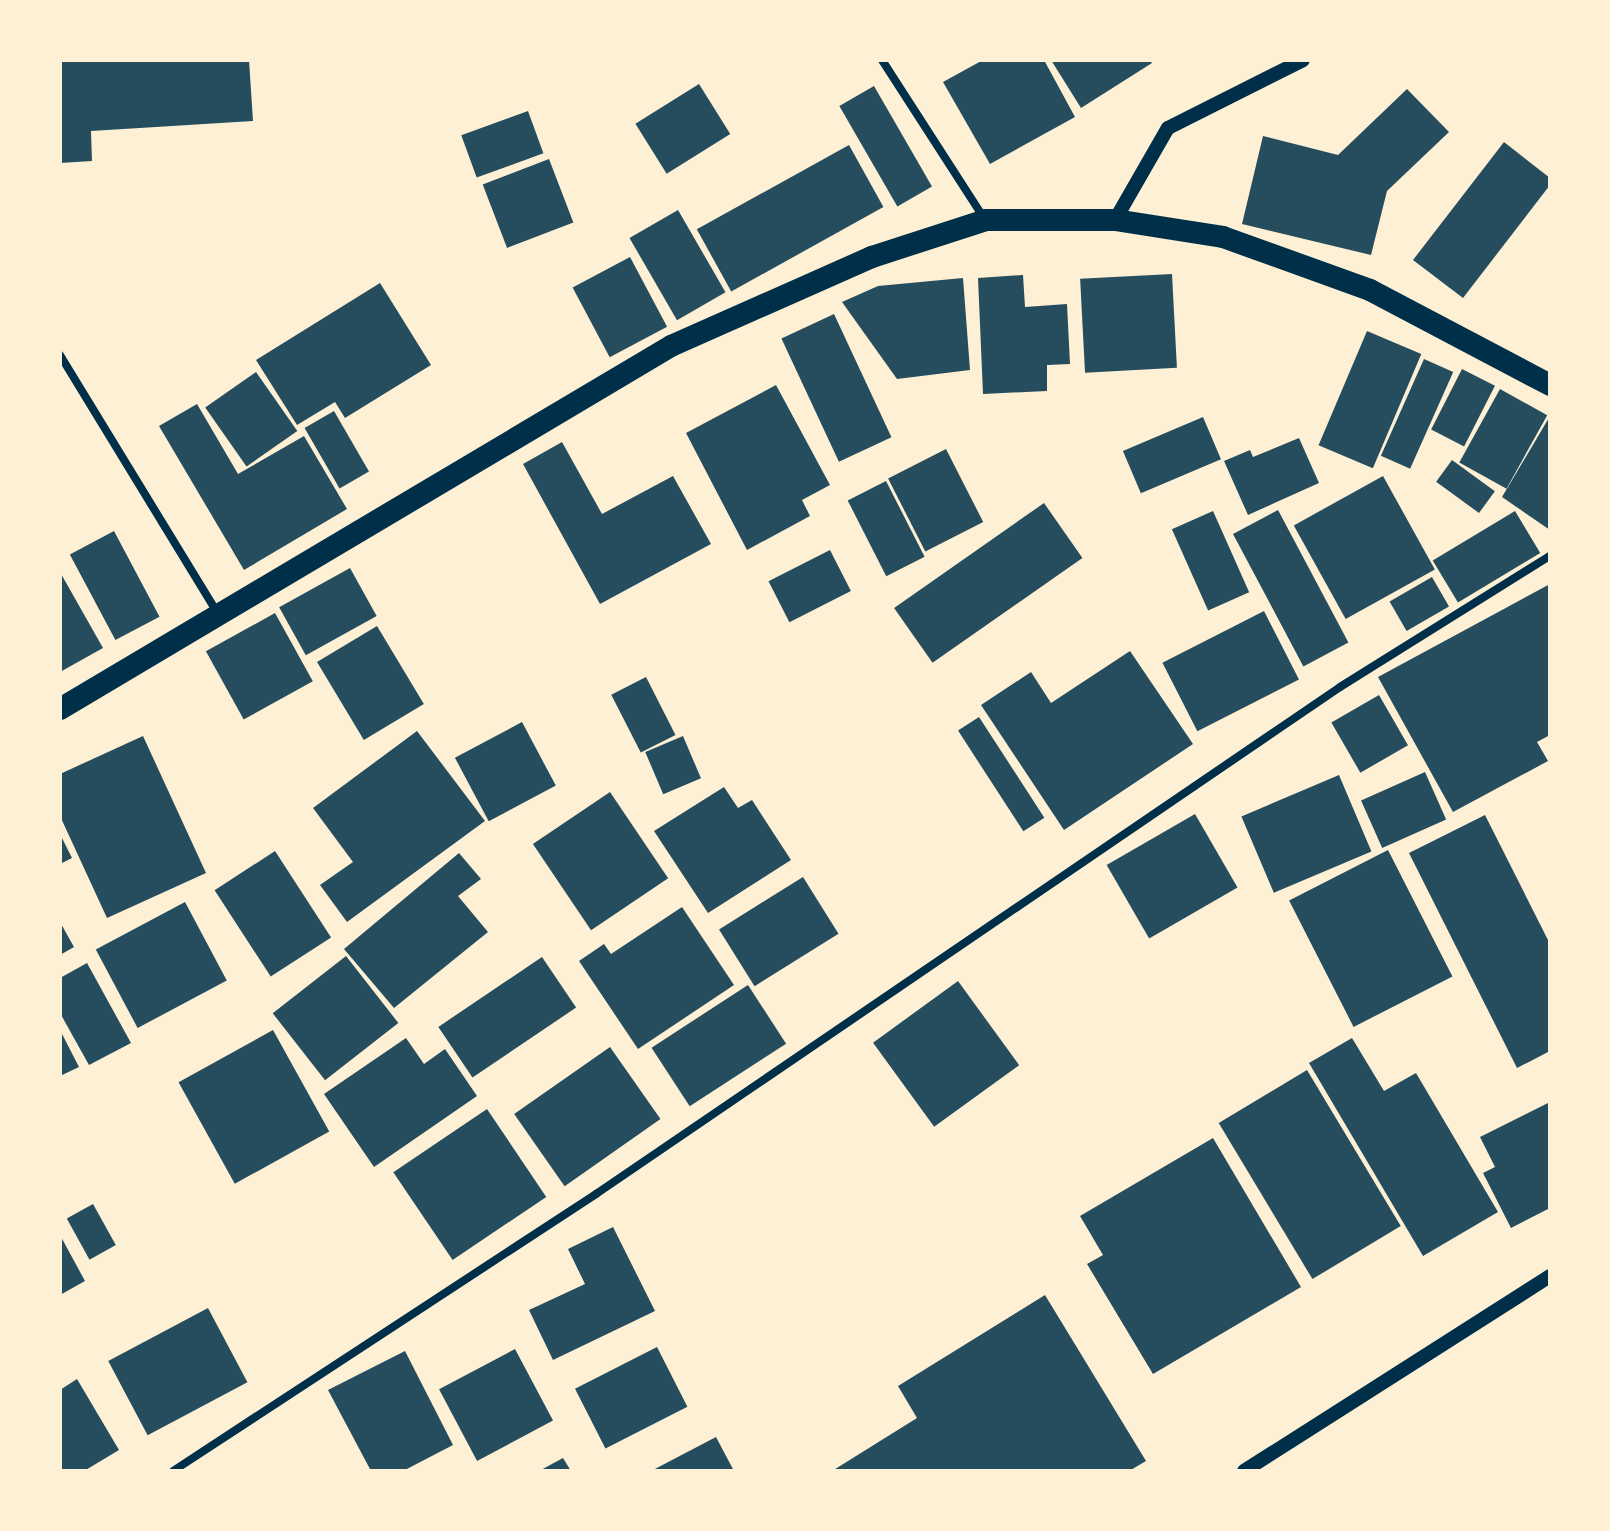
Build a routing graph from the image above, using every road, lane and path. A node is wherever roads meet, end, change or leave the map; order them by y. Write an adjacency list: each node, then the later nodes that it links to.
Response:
1 (882, 60): 3 (street)
2 (1303, 60): 4 (street)
3 (986, 220): 4 (highway); 8 (highway)
4 (1115, 220): 6 (highway)
5 (60, 355): 8 (street)
6 (1550, 385)
7 (1550, 556): 11 (street)
8 (219, 616): 9 (highway)
9 (60, 709)
10 (1550, 1276): 12 (street)
11 (173, 1471)
12 (1244, 1471)

